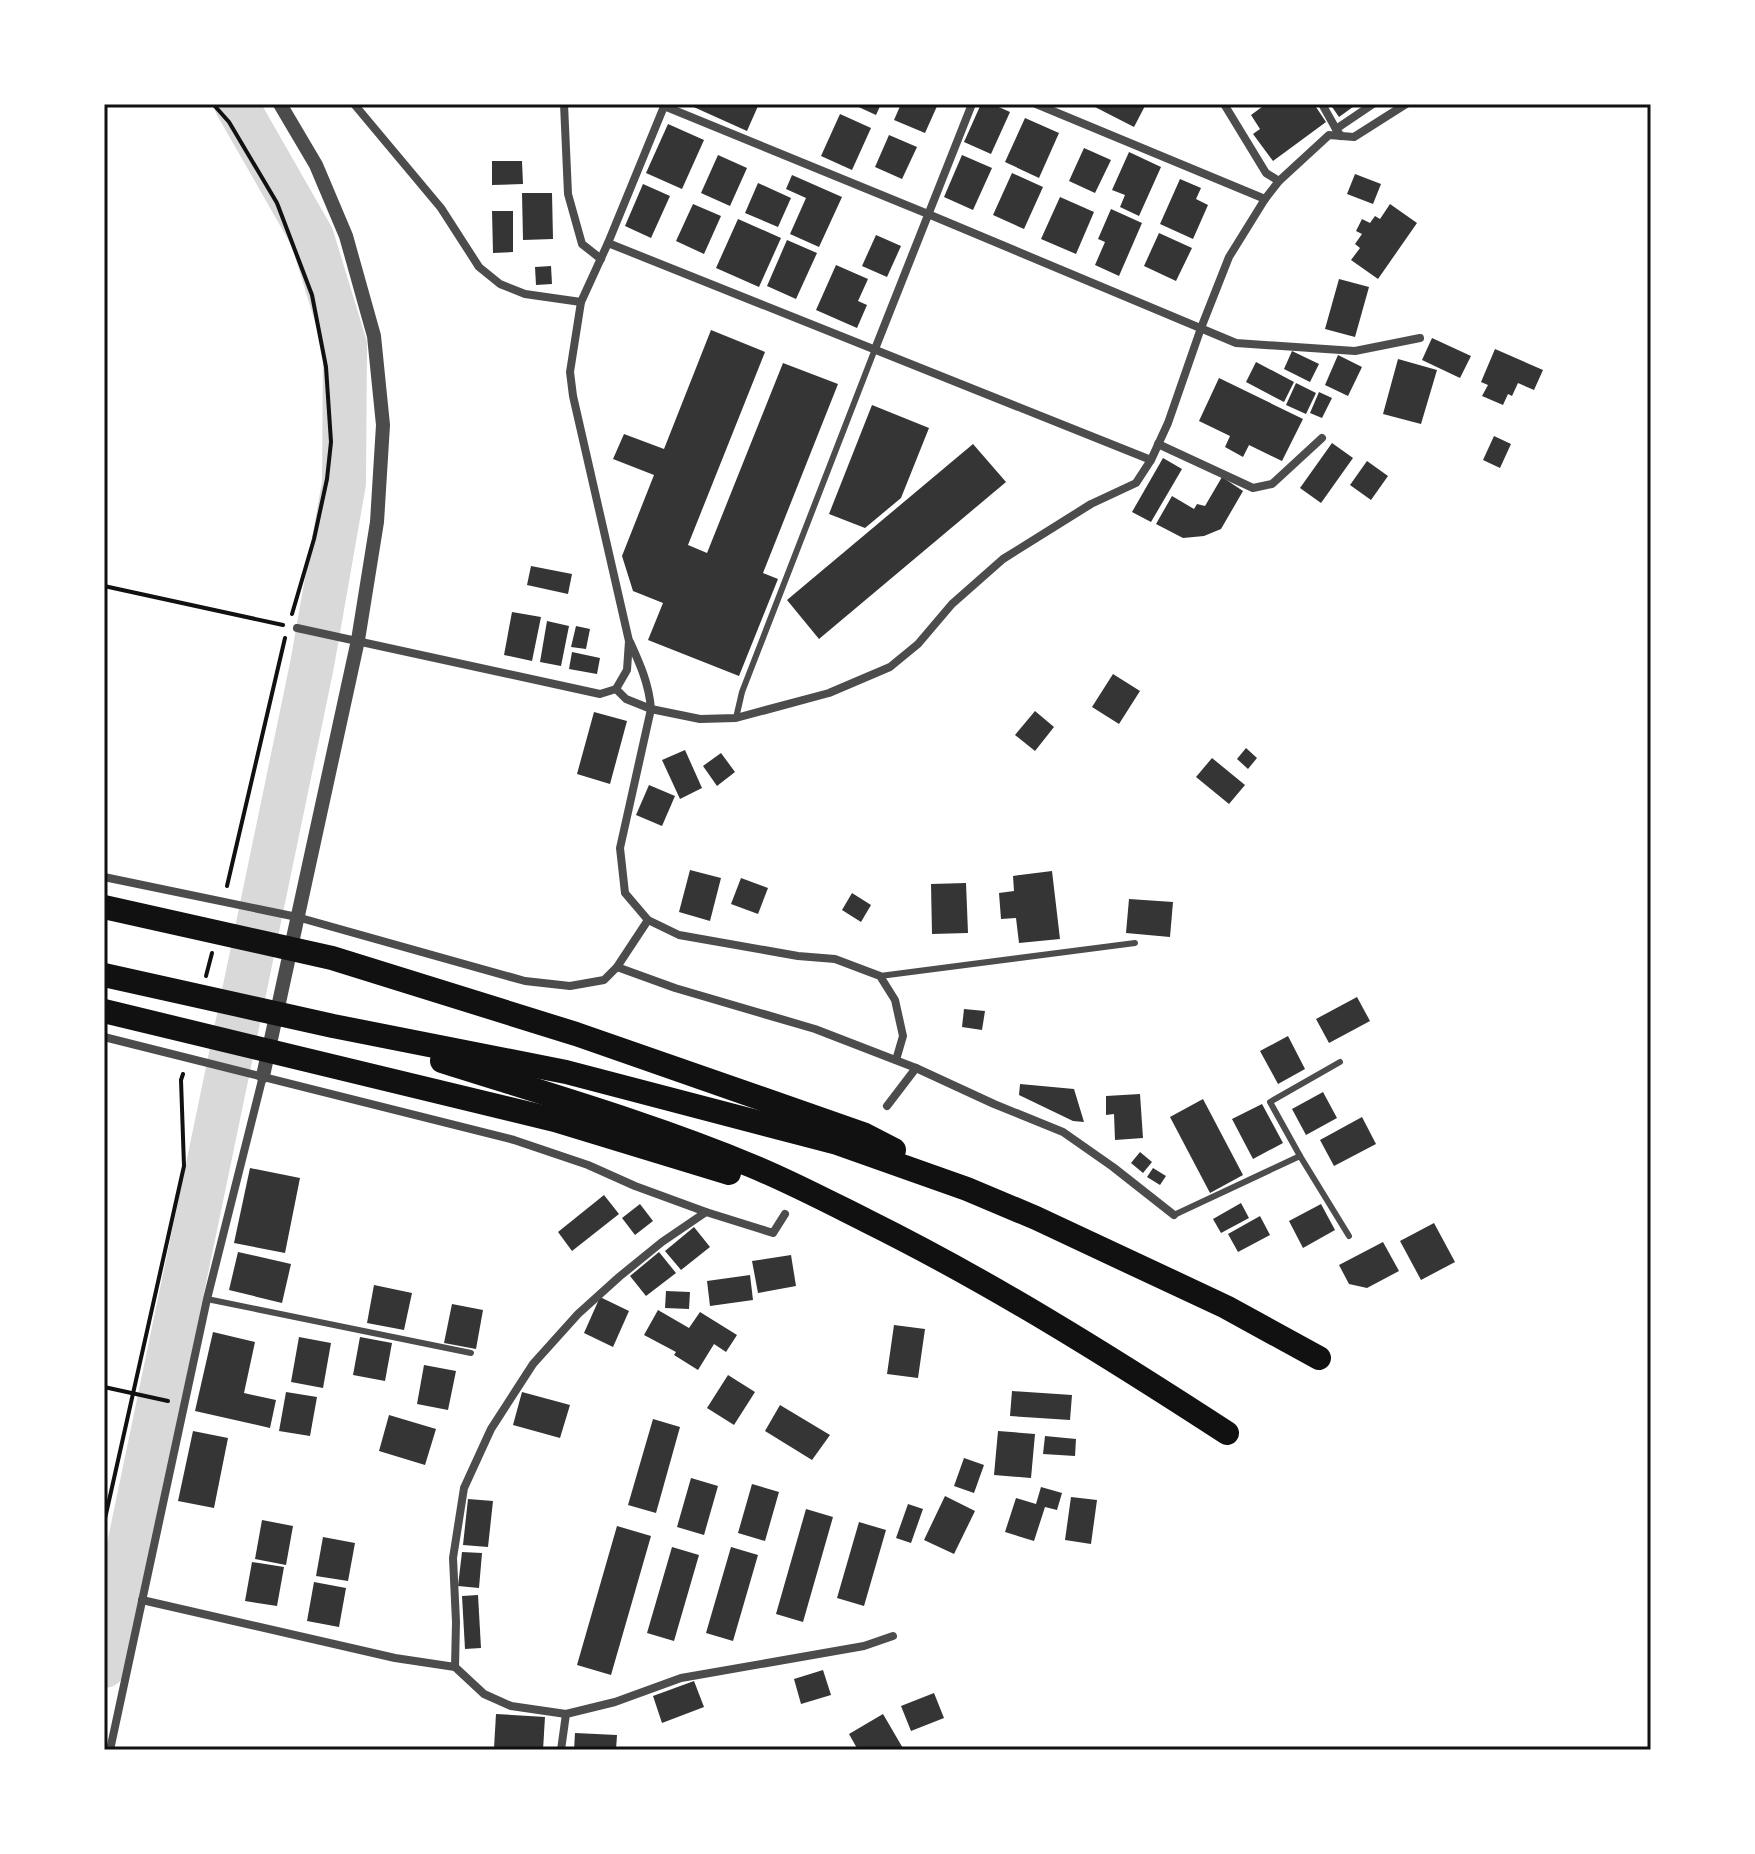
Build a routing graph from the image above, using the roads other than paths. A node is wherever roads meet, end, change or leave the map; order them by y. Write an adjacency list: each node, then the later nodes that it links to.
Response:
1 (280, 104): 25 (street)
2 (354, 104): 17 (street)
3 (564, 104): 16 (street)
4 (972, 104): 14 (street)
5 (1036, 104): 13 (street)
6 (1224, 104): 12 (street)
7 (1322, 104): 11 (street)
8 (1373, 104): 11 (street)
9 (1406, 104): 11 (street)
10 (664, 105): 14 (street); 15 (street)
11 (1339, 133): 12 (street)
12 (1279, 181): 13 (street)
13 (1265, 199): 18 (street)
14 (928, 214): 18 (street); 20 (street)
15 (608, 243): 16 (street); 20 (street)
16 (601, 259): 17 (street)
17 (581, 302): 26 (street)
18 (1201, 328): 19 (street); 22 (street)
19 (1420, 338)
20 (875, 349): 23 (street); 29 (lane)
21 (1322, 438): 22 (street)
22 (1158, 444): 23 (street)
23 (1151, 460): 29 (street)
24 (293, 627): 25 (street)
25 (358, 640): 27 (street); 32 (street)
26 (629, 641): 27 (street); 28 (street)
27 (616, 689): 28 (street)
28 (651, 709): 29 (street); 33 (street)
29 (736, 718)
30 (104, 877): 32 (street)
31 (104, 907): 48 (highway)
32 (297, 917): 35 (street); 44 (street)
33 (648, 920): 35 (street); 37 (street)
34 (1135, 943): 37 (lane)
35 (617, 967): 41 (street)
36 (104, 975): 39 (highway)
37 (880, 976): 41 (street)
38 (104, 1011): 46 (highway)
39 (333, 1026): 46 (highway); 48 (highway)
40 (104, 1037): 44 (street)
41 (896, 1060): 43 (street)
42 (1340, 1062): 47 (lane)
43 (916, 1068): 45 (street); 51 (street)
44 (263, 1076): 49 (street); 53 (street)
45 (887, 1106)
46 (557, 1110): 56 (highway)
47 (1300, 1156): 51 (lane); 52 (lane)
48 (967, 1189): 55 (highway)
49 (706, 1212): 50 (street); 59 (street)
50 (785, 1214)
51 (1174, 1215)
52 (1349, 1236)
53 (207, 1299): 54 (lane); 57 (street)
54 (471, 1353)
55 (1319, 1358)
56 (1227, 1433)
57 (142, 1600): 59 (street); 61 (street)
58 (893, 1636): 60 (street)
59 (455, 1667): 60 (street)
60 (566, 1714): 62 (street)
61 (110, 1750)
62 (561, 1750)

